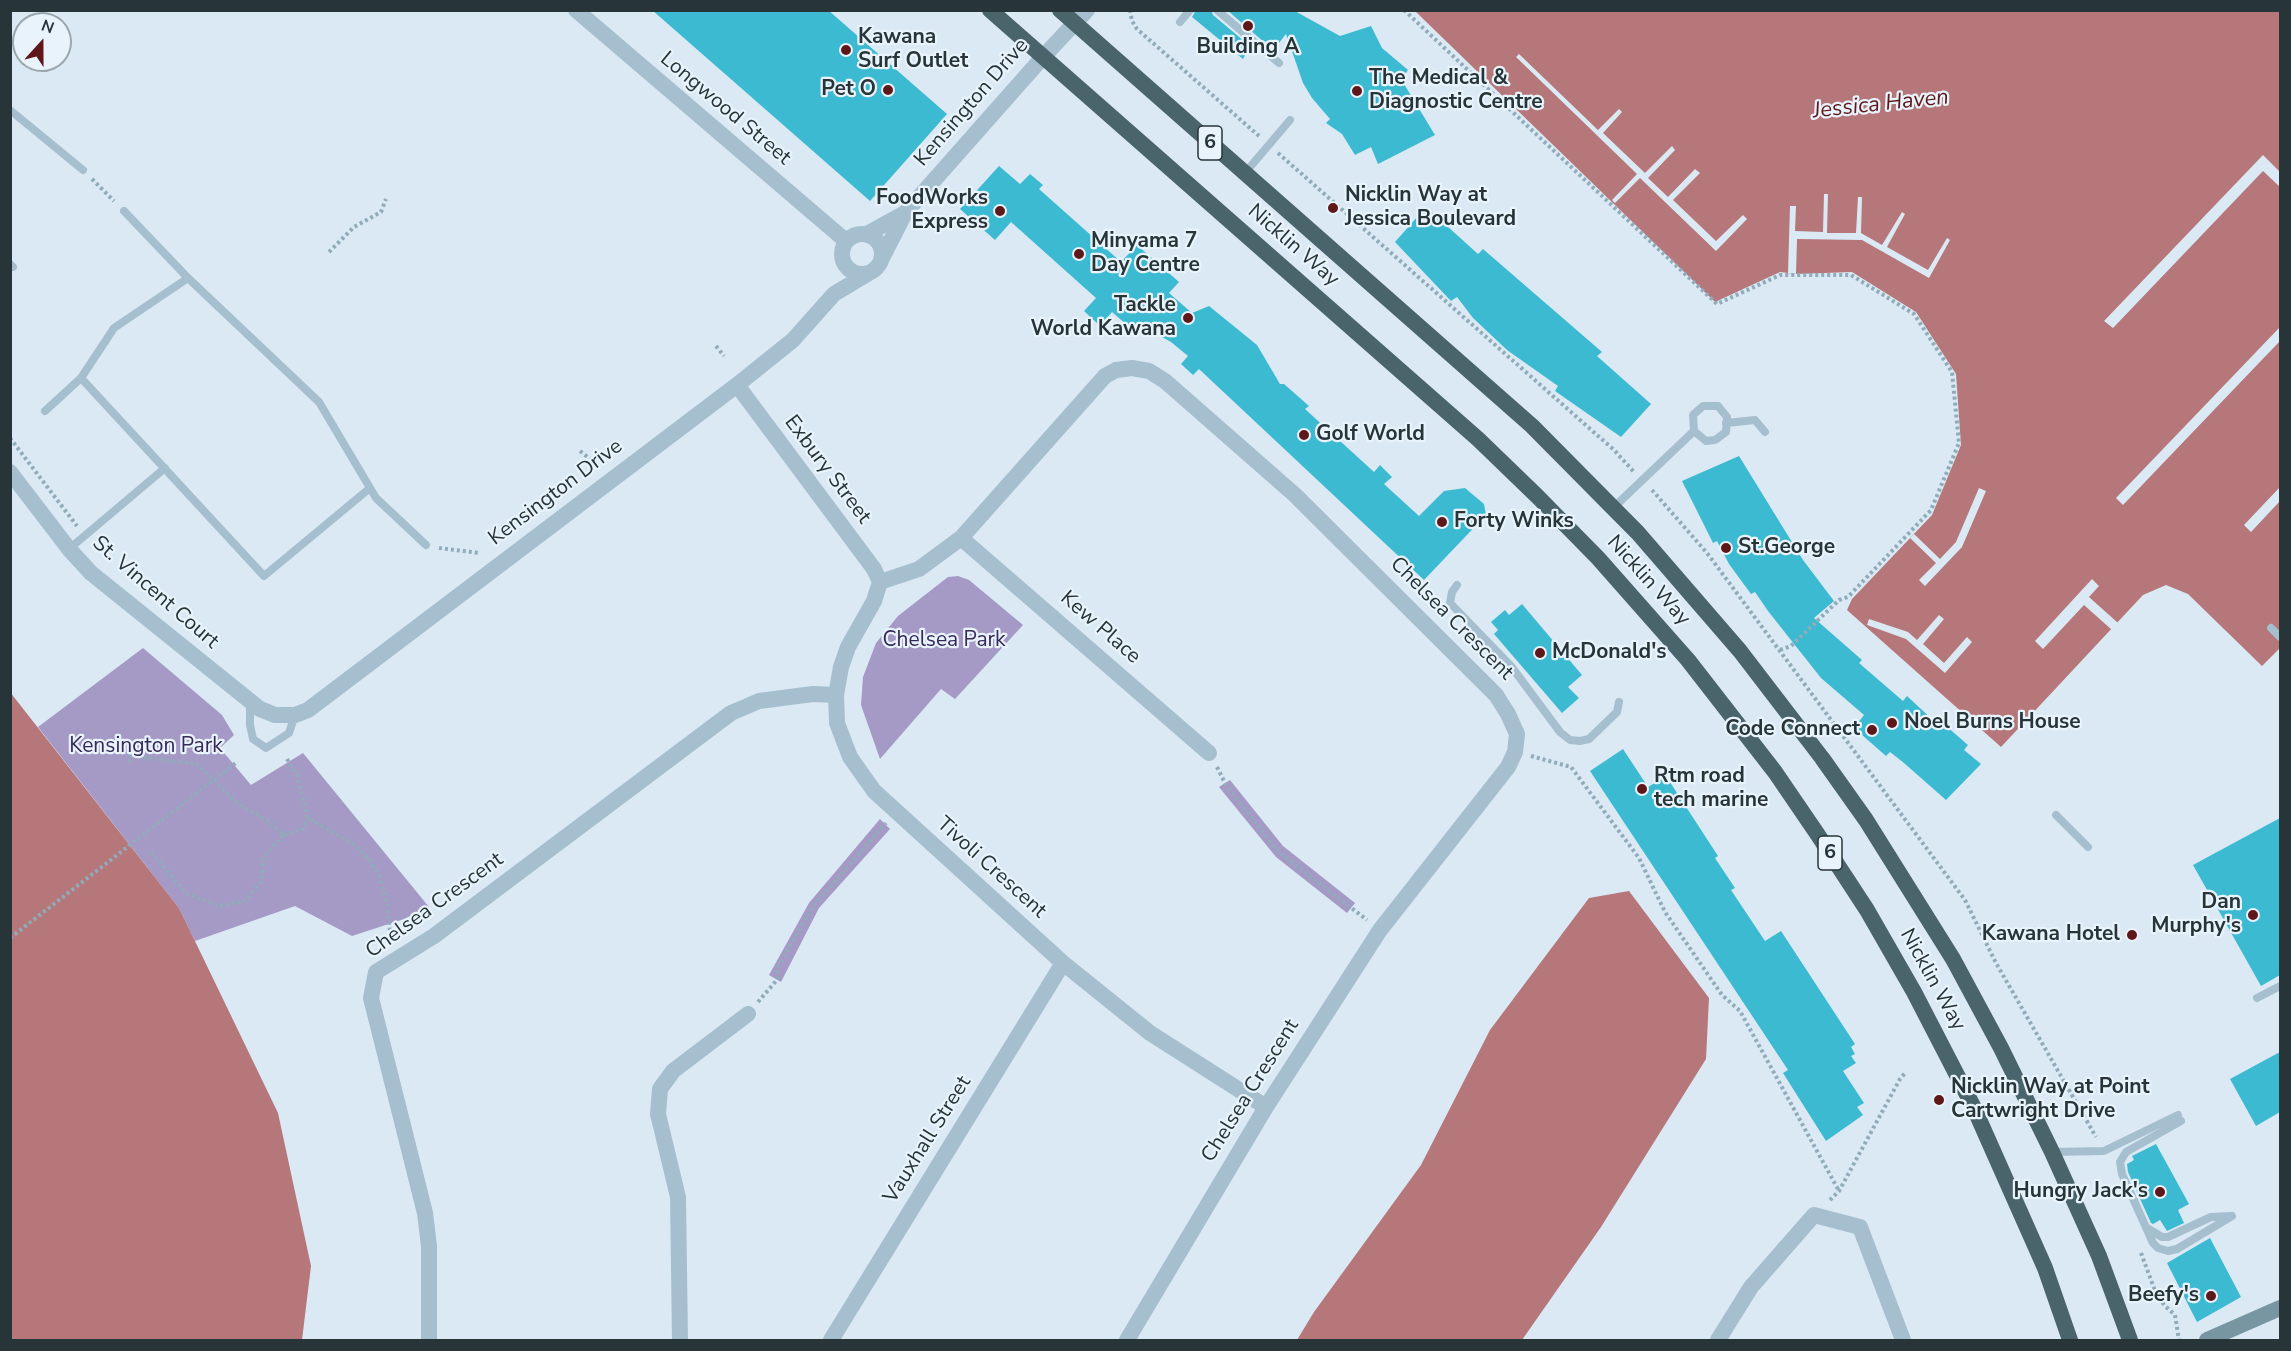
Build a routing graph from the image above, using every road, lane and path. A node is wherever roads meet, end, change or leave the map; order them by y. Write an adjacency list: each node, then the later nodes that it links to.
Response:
1 (576, 10): 20 (street, Longwood Street)
2 (990, 10): 10 (highway, Nicklin Way / 6)
3 (1060, 10): 9 (highway, Nicklin Way / 6)
4 (1087, 10): 9 (street, Kensington Drive)
5 (1190, 10): 8 (lane)
6 (1217, 10): 11 (lane)
7 (1404, 10): 50 (path)
8 (1180, 22)
9 (1075, 23): 10 (street, Kensington Drive); 15 (highway, Nicklin Way / 6)
10 (1043, 57): 18 (street, Kensington Drive); 90 (highway, Nicklin Way / 6)
11 (1279, 63)
12 (10, 110): 14 (lane)
13 (1290, 120): 15 (lane)
14 (83, 170): 17 (path)
15 (1245, 173): 40 (highway, Nicklin Way / 6)
16 (386, 199): 21 (path)
17 (124, 211): 24 (lane)
18 (905, 213): 19 (street, Kensington Drive); 22 (street, Kensington Drive)
19 (867, 234): 20 (street, Kensington Drive); 22 (street)
20 (846, 241): 23 (street, Kensington Drive)
21 (329, 252)
22 (878, 264): 23 (street); 25 (street, Kensington Drive)
23 (845, 265): 25 (street, Kensington Drive)
24 (188, 278): 28 (lane); 39 (lane)
25 (834, 294): 29 (street, Kensington Drive)
26 (716, 346): 27 (path)
27 (724, 356)
28 (81, 378): 30 (lane); 37 (lane)
29 (737, 385): 46 (street, Exbury Street); 54 (street, Kensington Drive)
30 (45, 411)
31 (1726, 423): 32 (lane); 32 (lane); 33 (lane)
32 (1694, 431): 40 (lane)
33 (1765, 432)
34 (10, 438): 41 (path)
35 (580, 451): 36 (path)
36 (594, 462)
37 (165, 468): 39 (lane); 41 (lane)
38 (10, 472): 44 (street, St. Vincent Court)
39 (370, 488): 43 (lane)
40 (1613, 508): 78 (highway, Nicklin Way / 6)
41 (85, 536): 44 (lane)
42 (961, 538): 46 (street, Chelsea Crescent); 56 (street, Chelsea Crescent); 57 (street, Kew Place)
43 (426, 545): 45 (path)
44 (69, 549): 52 (street, St. Vincent Court)
45 (479, 553)
46 (880, 582): 51 (street, Tivoli Crescent)
47 (1457, 585): 53 (lane)
48 (2271, 628): 49 (lane)
49 (2280, 637)
50 (1780, 650)
51 (836, 695): 63 (street, Tivoli Crescent); 71 (street, Chelsea Crescent)
52 (250, 702): 54 (street, St. Vincent Court); 54 (lane)
53 (1619, 702)
54 (295, 715)
55 (134, 747): 58 (path)
56 (1515, 752): 69 (street, Chelsea Crescent); 79 (path)
57 (1209, 753): 69 (path)
58 (131, 756): 60 (path); 62 (path)
59 (286, 759): 65 (path)
60 (129, 762)
61 (237, 762): 62 (path)
62 (213, 781): 66 (path); 70 (path)
63 (896, 812): 72 (street, Tivoli Crescent); 75 (path)
64 (2056, 815): 67 (lane)
65 (308, 818): 66 (path); 71 (path)
66 (284, 835): 68 (path)
67 (2088, 847)
68 (149, 850)
69 (1380, 930): 77 (street, Chelsea Crescent)
70 (10, 938)
71 (393, 961): 84 (street, Chelsea Crescent)
72 (1063, 963): 77 (street, Tivoli Crescent); 86 (street, Vauxhall Street)
73 (2280, 986): 74 (lane)
74 (2257, 998)
75 (748, 1014): 85 (street)
76 (1906, 1072): 79 (path)
77 (1266, 1107): 87 (street, Chelsea Crescent)
78 (2052, 1152): 81 (lane); 91 (highway, Nicklin Way / 6)
79 (1839, 1191): 80 (path)
80 (1814, 1215): 88 (street); 89 (street)
81 (2146, 1227): 81 (lane)
82 (2280, 1308): 93 (main road)
83 (2177, 1329): 92 (path)
84 (429, 1341)
85 (680, 1341)
86 (831, 1341)
87 (1127, 1341)
88 (1718, 1341)
89 (1903, 1341)
90 (2070, 1341)
91 (2130, 1341)
92 (2179, 1341)
93 (2207, 1341)

